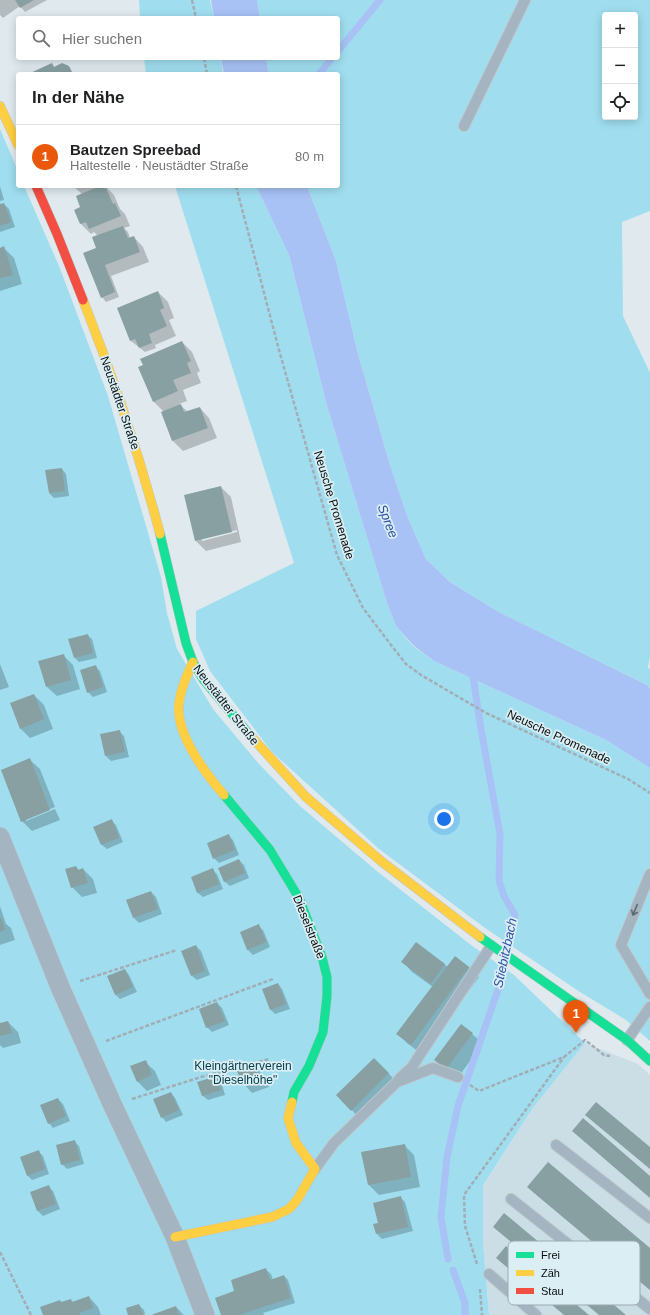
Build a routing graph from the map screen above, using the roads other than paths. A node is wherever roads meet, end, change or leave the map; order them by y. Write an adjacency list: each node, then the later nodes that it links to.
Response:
1 (525, 0): 3 (lane)
2 (2, 114): 4 (street)
3 (464, 126)
4 (16, 141)
5 (37, 188): 6 (street, Neustädter Straße)
6 (193, 662): 9 (street, Neustädter Straße); 17 (street, Dieselstraße)
7 (2, 849): 20 (street)
8 (650, 874): 10 (lane, one-way to 10)
9 (493, 948): 12 (street, Neustädter Straße); 15 (lane)
10 (650, 994)
11 (650, 1007): 12 (lane)
12 (627, 1040): 13 (street, Neustädter Straße)
13 (650, 1062)
14 (458, 1077): 15 (lane)
15 (397, 1082): 17 (lane)
16 (556, 1145): 19 (lane)
17 (315, 1168): 20 (street)
18 (511, 1200): 21 (lane)
19 (650, 1218)
20 (175, 1237): 27 (street)
21 (563, 1241)
22 (488, 1274): 23 (lane)
23 (508, 1291)
24 (640, 1301): 26 (lane)
25 (524, 1305): 28 (lane)
26 (650, 1309)
27 (204, 1315)
28 (536, 1315)

